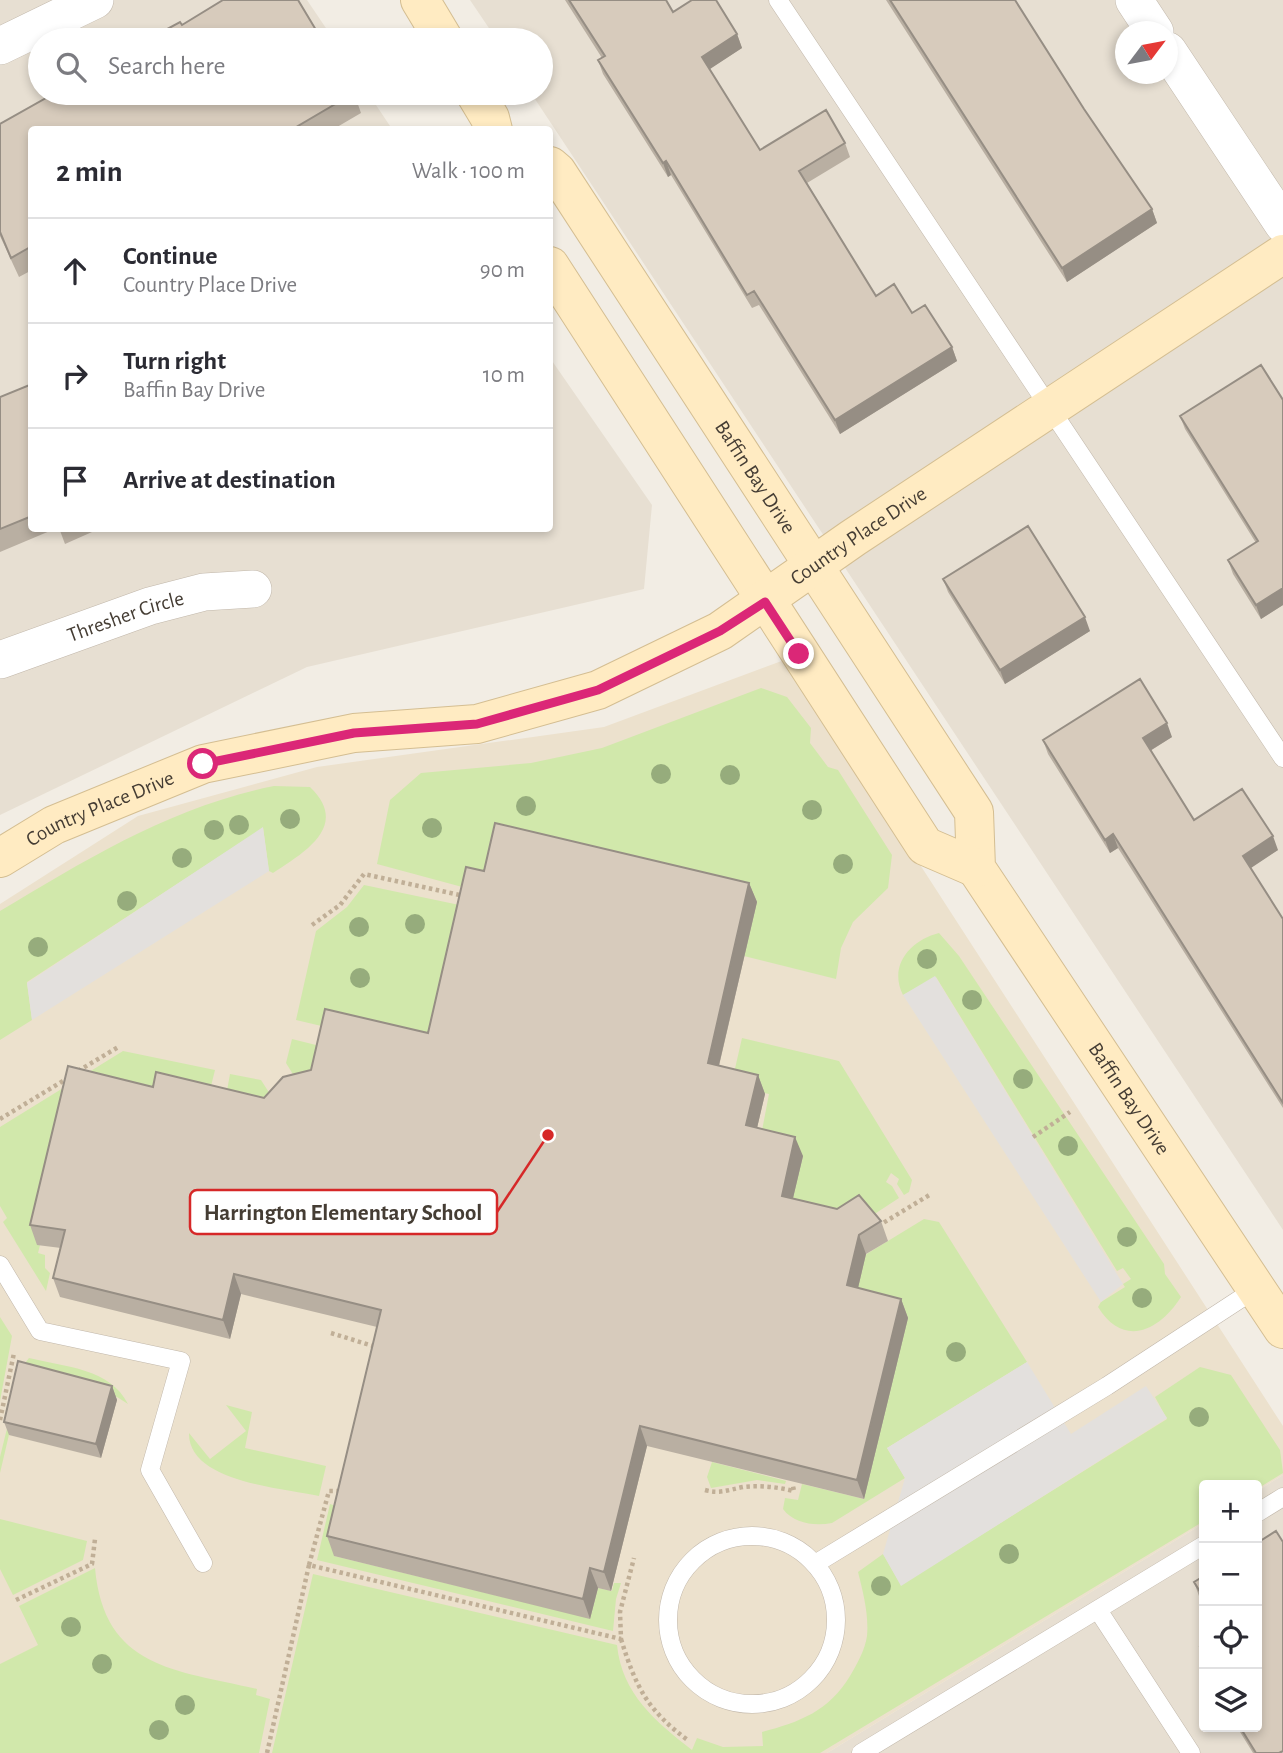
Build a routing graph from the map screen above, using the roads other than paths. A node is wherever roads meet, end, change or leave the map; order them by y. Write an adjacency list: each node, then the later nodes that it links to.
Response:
1 (95, 0): 6 (street)
2 (419, 0): 7 (street)
3 (778, 0): 15 (lane)
4 (1134, 0): 5 (street)
5 (1148, 21)
6 (37, 28)
7 (436, 28)
8 (28, 32): 9 (street)
9 (0, 46)
10 (1178, 67): 12 (street)
11 (553, 169): 16 (street, Baffin Bay Drive)
12 (1283, 224)
13 (1283, 254): 15 (street, Country Place Drive)
14 (553, 271): 18 (street)
15 (1048, 409): 16 (street, Country Place Drive); 20 (lane)
16 (814, 566): 18 (street, Country Place Drive); 22 (street, Baffin Bay Drive)
17 (253, 589): 19 (street, Thresher Circle)
18 (765, 602): 21 (street, Country Place Drive); 22 (street)
19 (0, 660)
20 (1283, 758)
21 (0, 858)
22 (976, 868): 24 (street, Baffin Bay Drive)
23 (0, 1265): 29 (lane)
24 (1257, 1288): 25 (street, Baffin Bay Drive); 30 (lane)
25 (1283, 1329)
26 (1283, 1497): 27 (lane)
27 (1262, 1510)
28 (1199, 1548): 31 (lane)
29 (204, 1563)
30 (815, 1564): 30 (lane)
31 (1098, 1610): 32 (lane); 33 (lane)
32 (861, 1753)
33 (1191, 1753)

